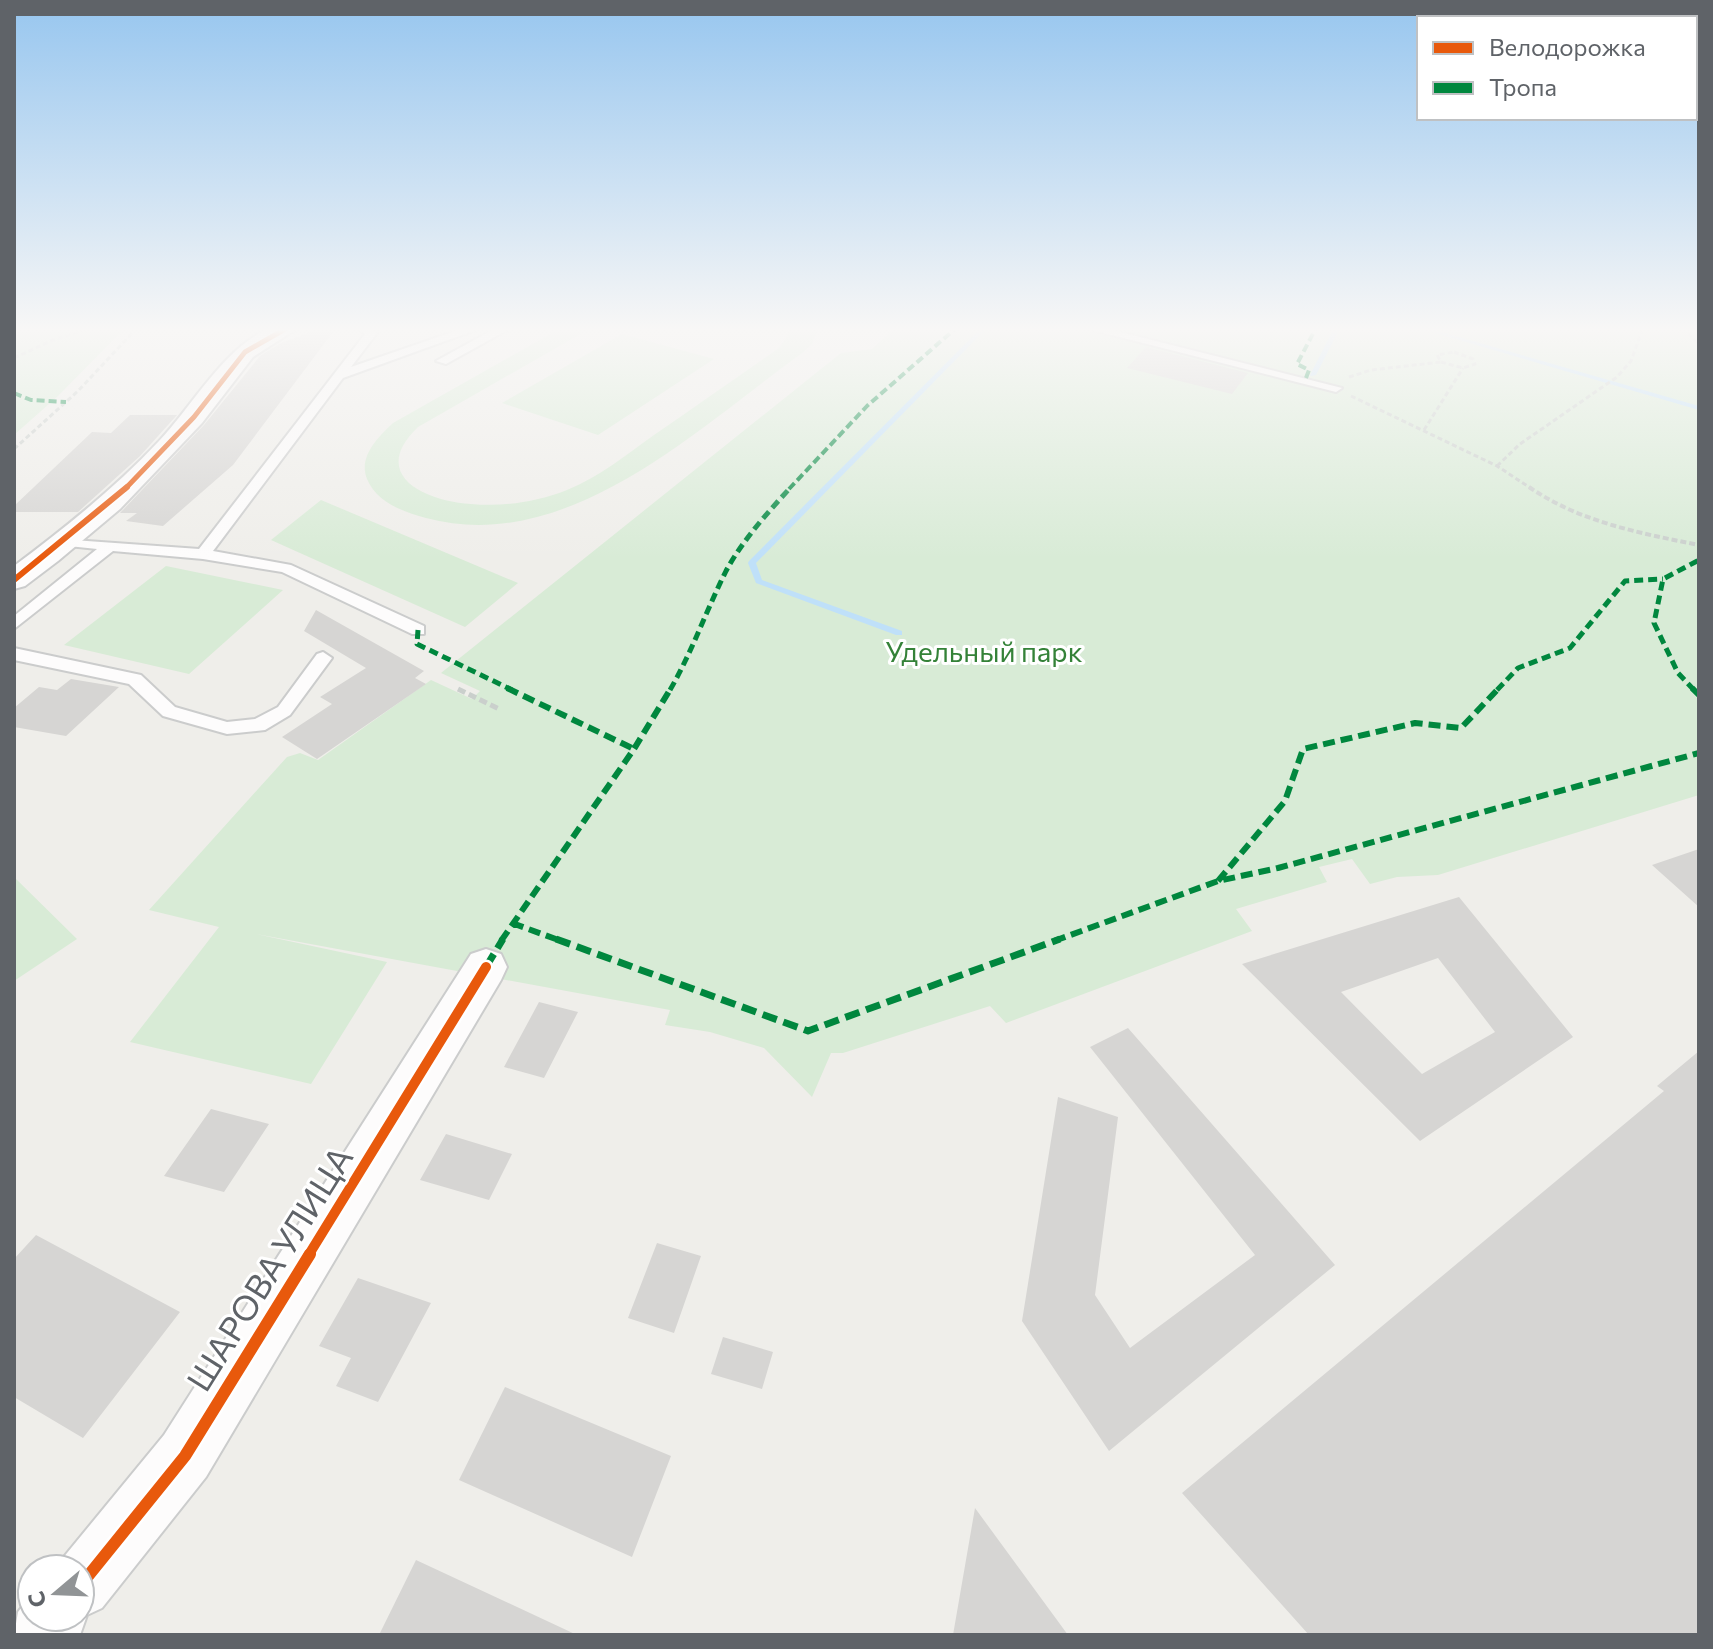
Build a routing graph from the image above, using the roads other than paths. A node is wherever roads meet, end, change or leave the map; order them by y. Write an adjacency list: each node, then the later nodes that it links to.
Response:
1 (204, 405): 3 (street)
2 (317, 405): 5 (lane)
3 (64, 542): 4 (lane); 6 (street)
4 (110, 546): 5 (lane); 7 (lane)
5 (203, 554): 8 (lane)
6 (14, 580)
7 (14, 624)
8 (418, 630)
9 (14, 654): 10 (lane)
10 (323, 658)
11 (486, 967): 12 (street, ШАРОВА УЛИЦА)
12 (96, 1566)

